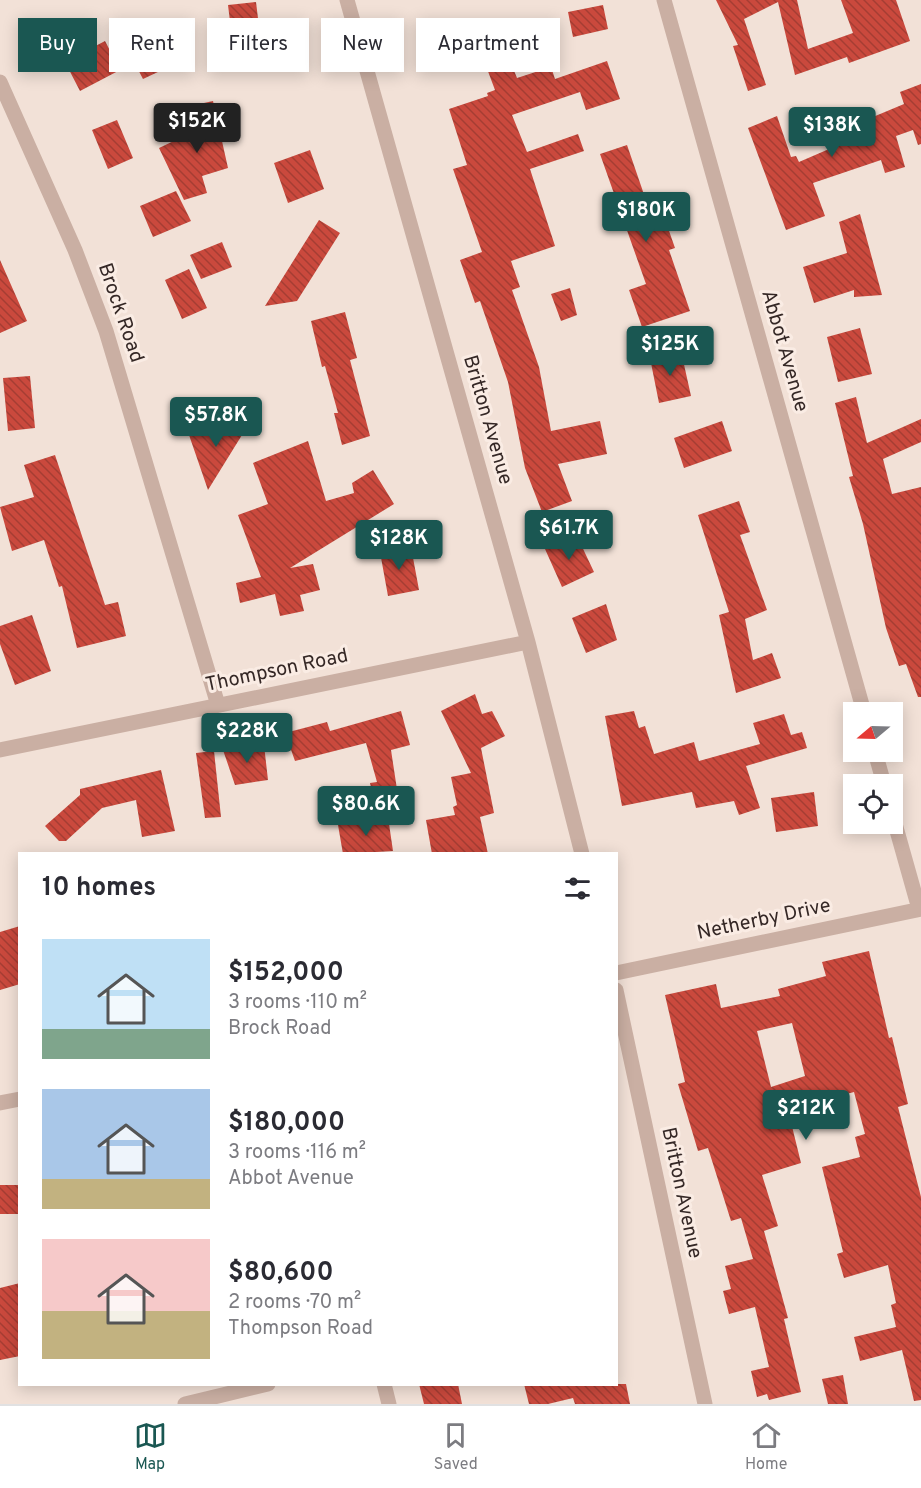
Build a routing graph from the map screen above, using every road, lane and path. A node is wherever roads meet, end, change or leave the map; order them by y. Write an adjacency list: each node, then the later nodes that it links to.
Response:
1 (347, 0): 4 (street, Britton Avenue)
2 (664, 0): 5 (street, Abbot Avenue)
3 (0, 82): 6 (street, Brock Road)
4 (528, 642): 6 (street, Thompson Road); 9 (street, Britton Avenue)
5 (861, 702)
6 (219, 705): 7 (street, Thompson Road)
7 (0, 750)
8 (898, 834): 10 (street)
9 (581, 852)
10 (920, 909): 11 (street, Netherby Drive)
11 (618, 973)
12 (618, 999): 19 (street, Britton Avenue)
13 (18, 1099): 14 (street)
14 (0, 1103)
15 (260, 1386): 17 (street)
16 (384, 1386): 18 (street)
17 (186, 1404)
18 (389, 1404)
19 (705, 1404)

